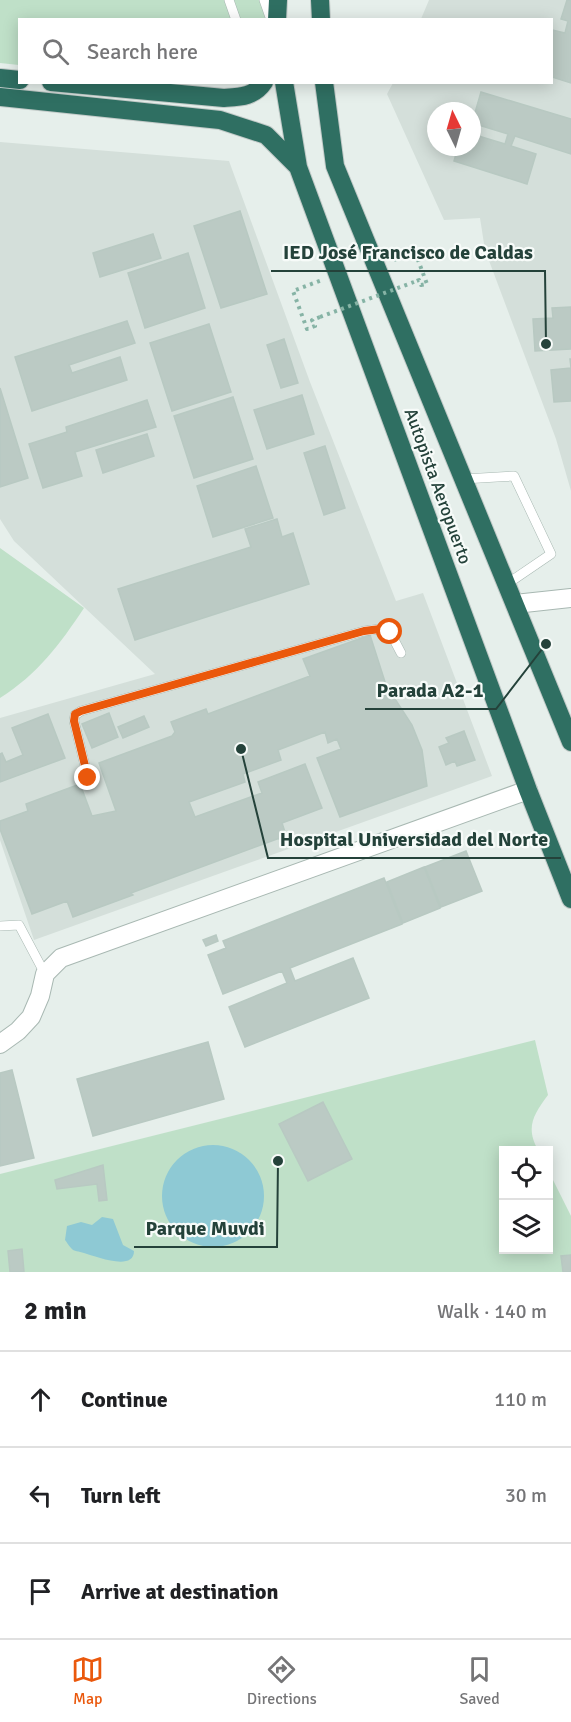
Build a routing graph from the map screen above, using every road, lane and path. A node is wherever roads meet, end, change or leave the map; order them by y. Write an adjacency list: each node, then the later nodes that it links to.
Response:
1 (229, 0): 5 (lane)
2 (264, 0): 6 (lane)
3 (278, 0): 7 (highway)
4 (320, 0): 8 (highway)
5 (235, 18)
6 (270, 18)
7 (277, 18)
8 (321, 18)
9 (0, 78): 10 (highway)
10 (18, 80)
11 (73, 84): 12 (highway)
12 (260, 84)
13 (284, 84): 16 (highway, Autopista Aeropuerto)
14 (324, 84): 19 (highway, Autopista Aeropuerto)
15 (0, 97): 16 (highway)
16 (298, 167): 26 (highway, Autopista Aeropuerto)
17 (394, 260): 18 (path, bridge)
18 (323, 280)
19 (464, 479): 20 (highway, Autopista Aeropuerto); 20 (lane)
20 (507, 584): 22 (highway, Autopista Aeropuerto)
21 (571, 598): 22 (street)
22 (515, 604): 24 (highway, Autopista Aeropuerto)
23 (401, 653): 25 (lane)
24 (571, 742)
25 (88, 778)
26 (528, 790): 27 (highway, Autopista Aeropuerto); 29 (street)
27 (571, 899)
28 (0, 925): 29 (lane)
29 (45, 974): 30 (street)
30 (0, 1044)

